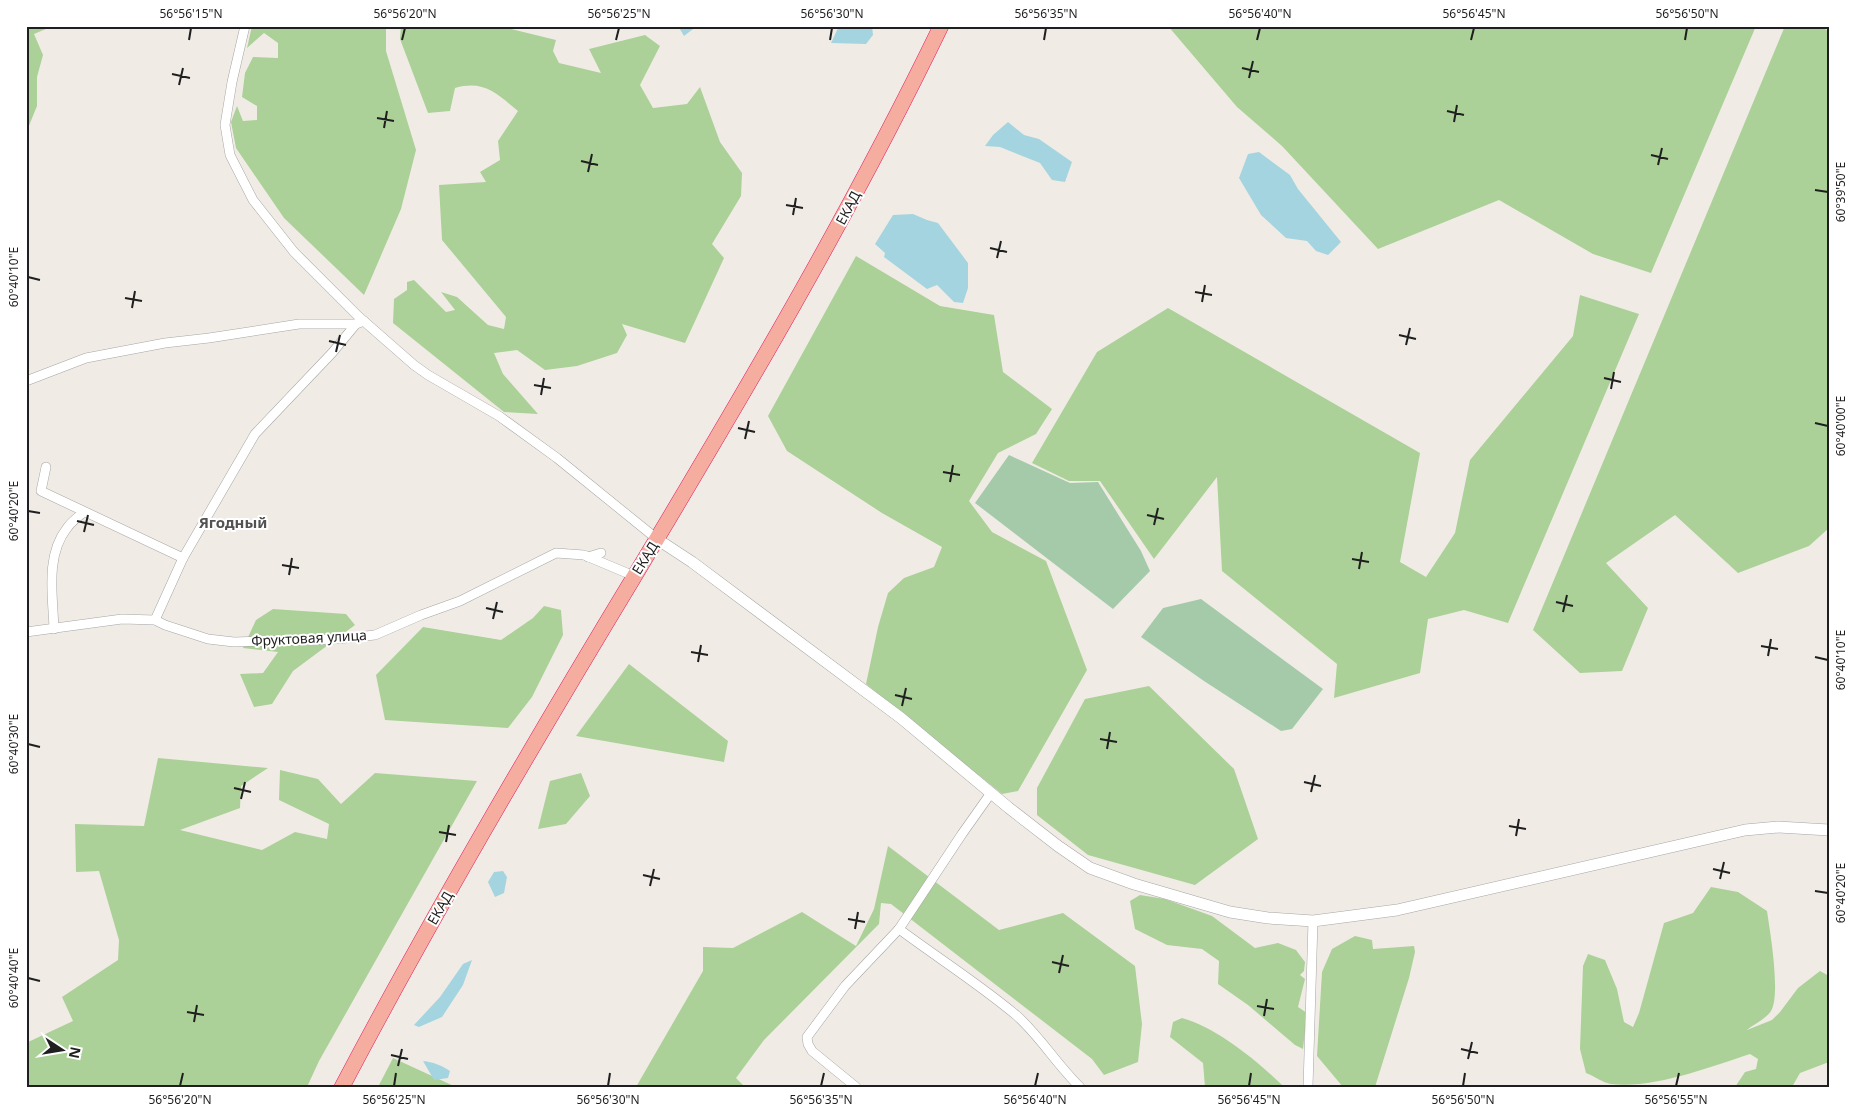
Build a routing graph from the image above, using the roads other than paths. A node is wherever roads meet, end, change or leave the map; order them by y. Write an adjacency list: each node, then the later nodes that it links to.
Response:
1 (245, 26): 3 (street)
2 (941, 26): 7 (highway, ЕКАД)
3 (360, 322): 4 (street); 7 (street); 10 (street)
4 (26, 382)
5 (46, 467): 6 (street)
6 (84, 512): 10 (street); 13 (street)
7 (657, 539): 11 (highway, ЕКАД); 15 (street)
8 (601, 553): 9 (street)
9 (588, 557): 11 (street, Фруктовая улица); 12 (street, Фруктовая улица)
10 (183, 558): 12 (street)
11 (634, 576): 19 (highway, ЕКАД)
12 (155, 620): 13 (street, Фруктовая улица)
13 (54, 629): 14 (street, Фруктовая улица)
14 (26, 632)
15 (992, 794): 17 (street); 18 (street)
16 (1829, 830): 17 (street)
17 (1313, 922): 22 (street)
18 (898, 929): 20 (street); 21 (street)
19 (342, 1087)
20 (856, 1087)
21 (1080, 1087)
22 (1308, 1087)

